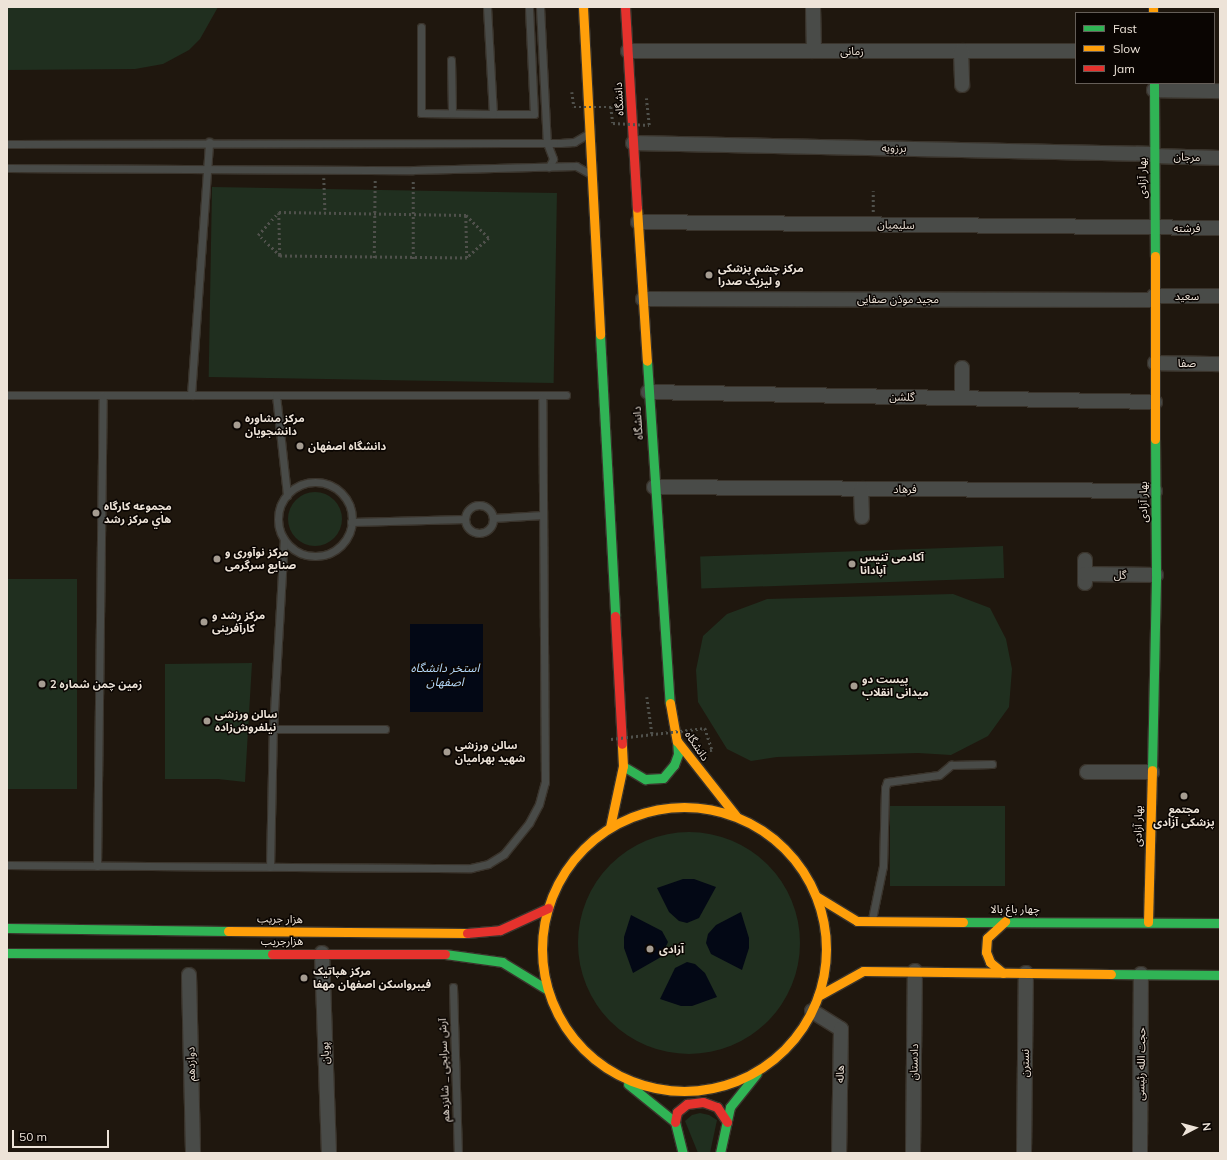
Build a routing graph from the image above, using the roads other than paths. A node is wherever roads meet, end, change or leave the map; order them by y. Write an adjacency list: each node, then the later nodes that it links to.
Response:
1 (487, 7): 17 (lane)
2 (529, 7): 17 (lane)
3 (540, 7): 20 (lane)
4 (583, 7): 18 (main road)
5 (625, 7): 8 (main road, دانشگاه)
6 (813, 7): 9 (street)
7 (421, 27): 16 (lane)
8 (628, 51): 9 (street, زمانی); 21 (main road, دانشگاه)
9 (814, 51): 10 (street, زمانی)
10 (961, 51): 11 (street, زمانی); 13 (street)
11 (1075, 51)
12 (451, 60): 16 (lane)
13 (962, 85)
14 (1154, 86): 15 (street); 23 (main road, بهار آزادی)
15 (1220, 91)
16 (452, 113): 17 (lane)
17 (493, 114)
18 (590, 130): 20 (lane); 28 (main road)
19 (209, 142): 20 (lane); 22 (lane); 27 (lane)
20 (547, 142): 25 (lane)
21 (633, 143): 23 (street, برزویه); 29 (main road, دانشگاه)
22 (7, 144)
23 (1154, 155): 24 (street, مرجان); 30 (main road, بهار آزادی)
24 (1220, 158)
25 (549, 167): 27 (lane); 28 (lane)
26 (7, 168): 27 (lane)
27 (207, 169): 41 (lane)
28 (592, 178): 63 (main road)
29 (638, 222): 30 (street, سلیمیان); 34 (main road, دانشگاه)
30 (1154, 228): 31 (street, فرشته); 33 (main road, بهار آزادی)
31 (1220, 228)
32 (1220, 296): 33 (street, سعید)
33 (1154, 298): 34 (street, مجید موذن صفایی); 35 (main road, بهار آزادی)
34 (643, 299): 38 (main road, دانشگاه)
35 (1155, 363): 36 (street, صفا); 46 (main road, بهار آزادی)
36 (1220, 364)
37 (962, 368): 45 (street)
38 (648, 392): 45 (street, گلشن); 47 (main road, دانشگاه)
39 (7, 395): 40 (lane)
40 (103, 395): 41 (lane); 69 (lane)
41 (191, 395): 42 (lane)
42 (276, 395): 43 (lane); 50 (lane)
43 (542, 396): 44 (lane); 51 (lane)
44 (566, 396)
45 (962, 398): 46 (street, گلشن)
46 (1155, 402): 49 (main road, بهار آزادی)
47 (654, 487): 48 (street, فرهاد); 61 (main road, دانشگاه)
48 (861, 489): 49 (street, فرهاد); 52 (street)
49 (1156, 491): 58 (main road, بهار آزادی)
50 (287, 495): 55 (lane); 56 (lane)
51 (543, 516): 53 (lane); 70 (lane)
52 (862, 517)
53 (493, 518): 54 (lane); 54 (lane)
54 (464, 519): 55 (lane)
55 (351, 522): 56 (lane)
56 (284, 539): 59 (lane)
57 (1085, 560): 58 (street, گل)
58 (1156, 575): 65 (main road, بهار آزادی)
59 (273, 729): 60 (lane); 70 (lane)
60 (385, 729)
61 (677, 741): 63 (main road); 66 (main road, دانشگاه)
62 (992, 764): 73 (lane)
63 (623, 766): 67 (main road)
64 (1087, 772): 65 (street)
65 (1152, 772): 75 (main road, بهار آزادی)
66 (736, 816): 67 (main road); 71 (main road)
67 (610, 827): 72 (main road)
68 (7, 865): 69 (lane)
69 (97, 866): 70 (lane)
70 (270, 867)
71 (816, 896): 73 (main road, چهار باغ بالا); 89 (main road)
72 (548, 908): 78 (main road, هزار جریب); 88 (main road)
73 (872, 921): 74 (main road, چهار باغ بالا)
74 (1005, 921): 75 (main road, چهار باغ بالا); 82 (main road)
75 (1148, 922): 76 (main road, چهار باغ بالا)
76 (1220, 923)
77 (7, 928): 78 (main road, هزار جریب)
78 (228, 942): 79 (main road, هزارجریب); 80 (main road, هزارجریب)
79 (7, 953)
80 (322, 953): 88 (main road, هزارجریب); 96 (street, پویان)
81 (915, 972): 82 (main road); 89 (main road); 101 (street, دادستان)
82 (1003, 973): 83 (main road)
83 (1026, 973): 84 (main road); 102 (street, نسترن)
84 (1141, 974): 86 (main road); 103 (street, حجت الله رئیسی)
85 (189, 975): 95 (street, دوازدهم)
86 (1220, 975)
87 (453, 986): 97 (lane, آرش سرابچی _ شانزدهم)
88 (548, 990): 92 (main road)
89 (818, 996): 90 (main road)
90 (812, 1011): 91 (main road); 100 (street, هاله)
91 (760, 1069): 92 (main road); 94 (main road)
92 (612, 1071): 93 (main road)
93 (675, 1122): 94 (main road); 98 (main road)
94 (727, 1122): 99 (main road)
95 (193, 1153)
96 (329, 1153)
97 (458, 1153)
98 (683, 1153)
99 (720, 1153)
100 (839, 1153)
101 (912, 1153)
102 (1024, 1153)
103 (1140, 1153)

